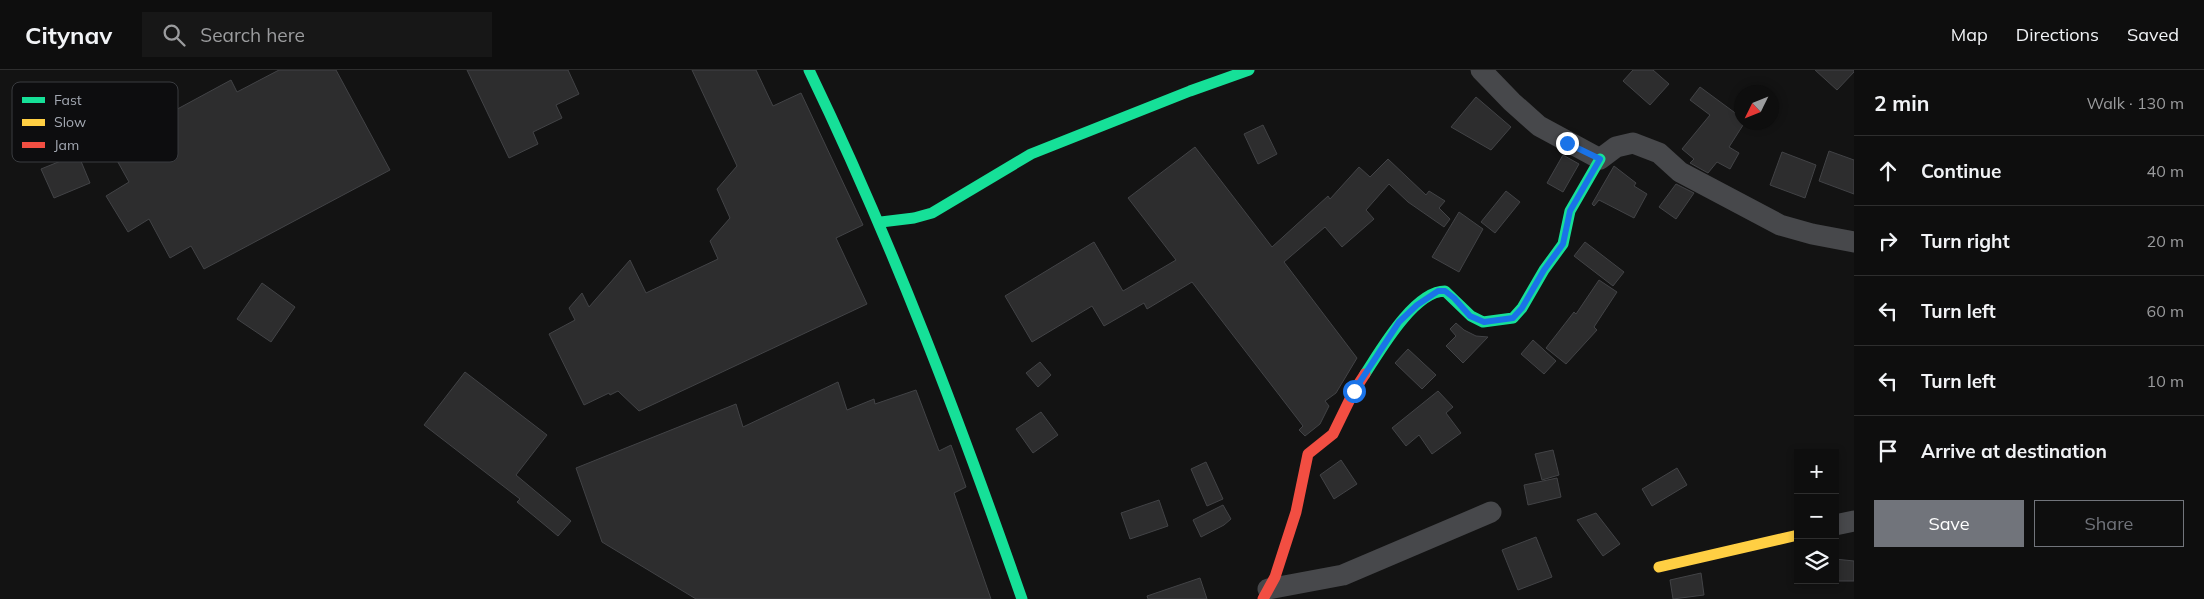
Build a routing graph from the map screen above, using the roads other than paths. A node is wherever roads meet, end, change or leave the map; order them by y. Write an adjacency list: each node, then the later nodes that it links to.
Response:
1 (809, 70): 5 (street)
2 (1249, 70): 5 (street)
3 (1481, 70): 4 (street)
4 (1600, 159): 6 (street); 12 (street)
5 (880, 222): 13 (street)
6 (1854, 242)
7 (1491, 512): 12 (street)
8 (1854, 521): 9 (street)
9 (1839, 524)
10 (1794, 536): 11 (street)
11 (1659, 567)
12 (1266, 594)
13 (1022, 599)

